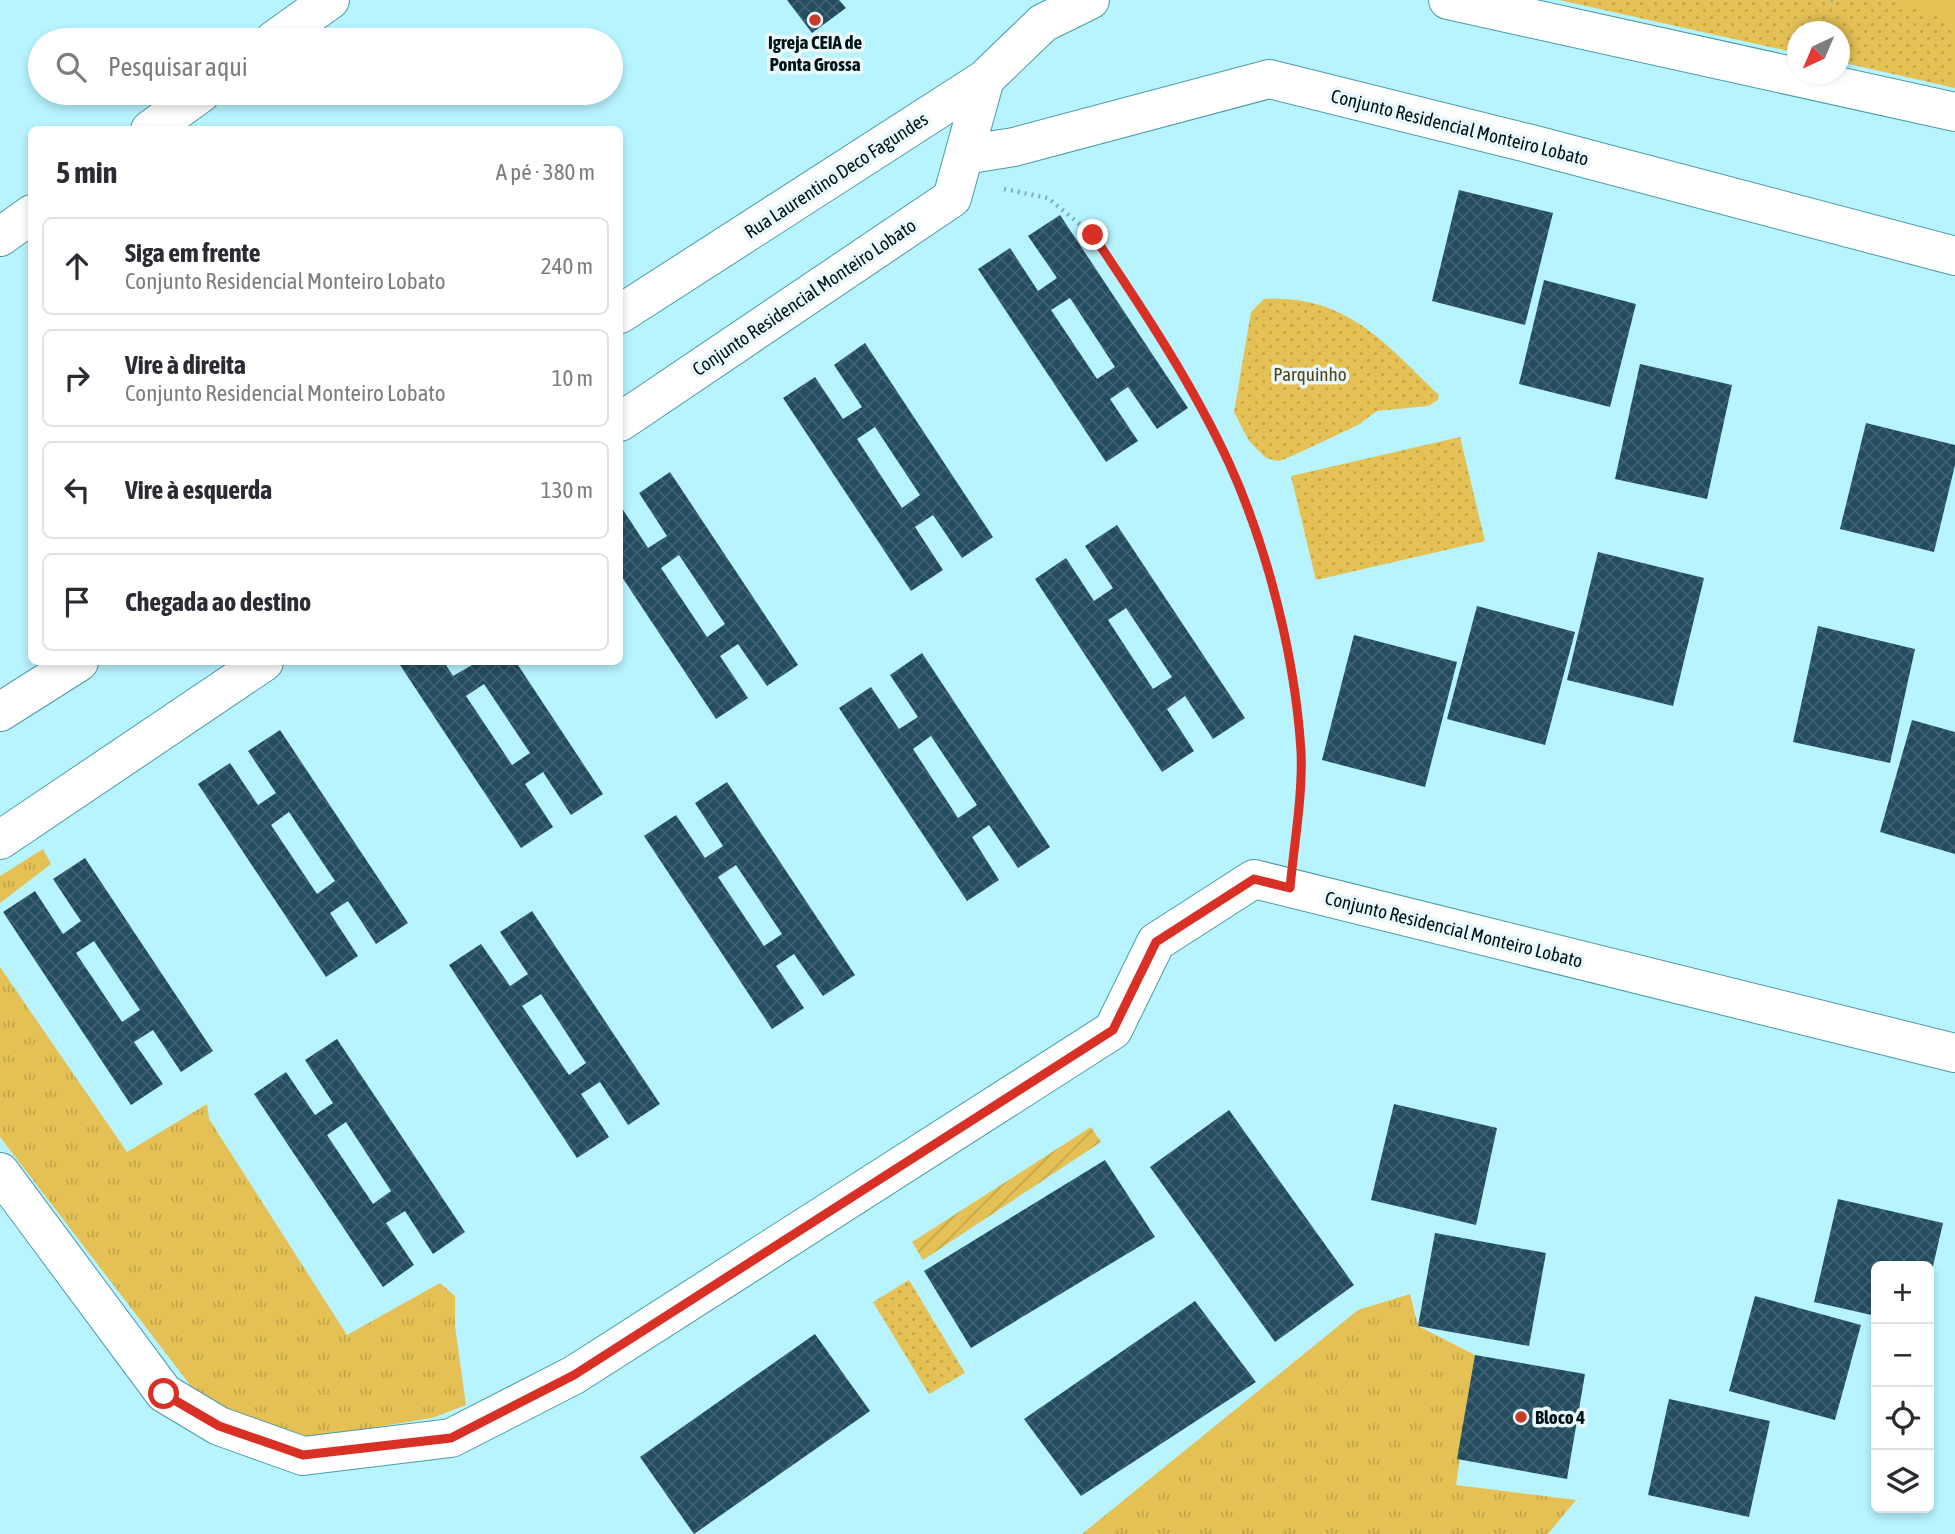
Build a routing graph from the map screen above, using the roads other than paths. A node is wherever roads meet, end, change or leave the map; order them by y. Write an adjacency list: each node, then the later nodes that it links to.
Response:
1 (330, 0): 5 (street)
2 (1090, 0): 4 (street, Rua Laurentino Deco Fagundes)
3 (1448, 0): 8 (street)
4 (1049, 11): 6 (street, Rua Laurentino Deco Fagundes)
5 (291, 28)
6 (985, 79): 10 (street, Conjunto Residencial Monteiro Lobato); 14 (street, Rua Laurentino Deco Fagundes)
7 (184, 105): 9 (street)
8 (1955, 112)
9 (156, 126)
10 (961, 166): 13 (street, Conjunto Residencial Monteiro Lobato); 15 (street, Conjunto Residencial Monteiro Lobato)
11 (28, 217): 12 (street)
12 (0, 237)
13 (1955, 256)
14 (623, 312)
15 (623, 420)
16 (74, 665): 18 (street)
17 (260, 665): 19 (street)
18 (0, 712)
19 (0, 840)
20 (1955, 1053): 21 (street, Conjunto Residencial Monteiro Lobato)
21 (0, 1172)

